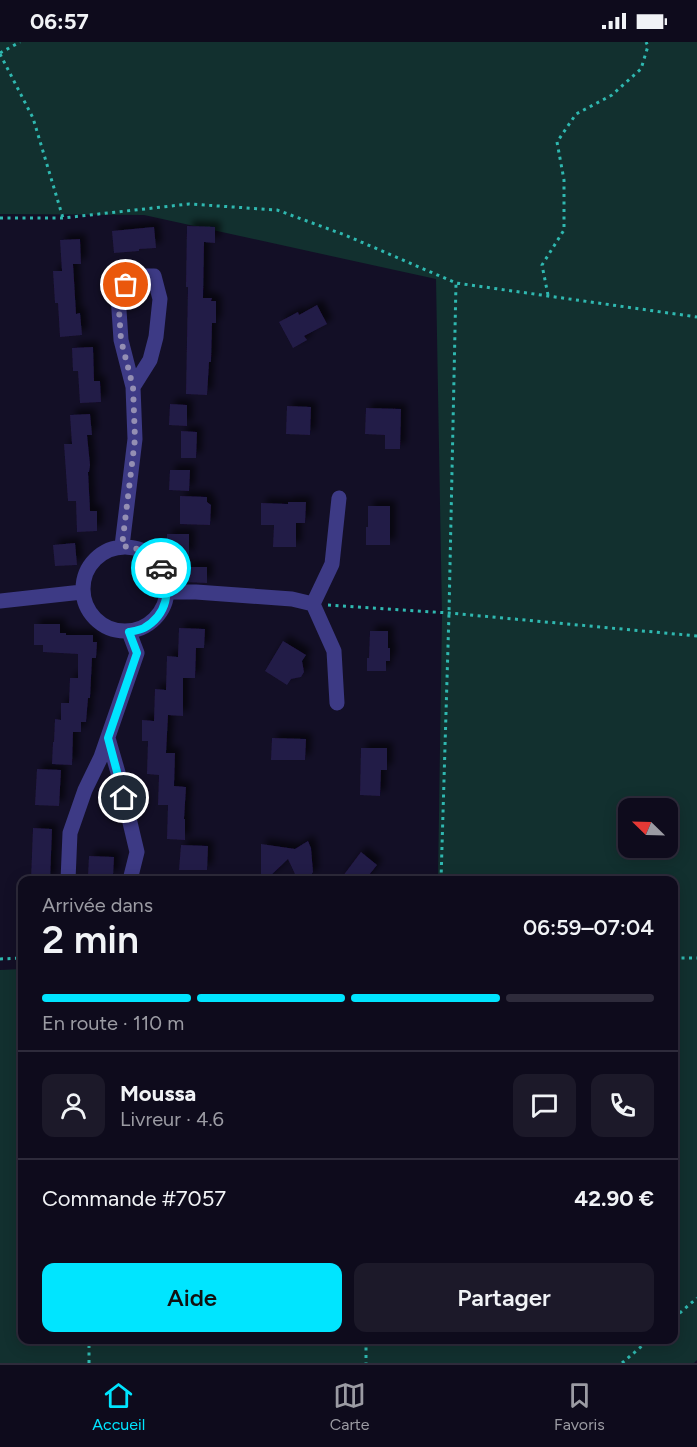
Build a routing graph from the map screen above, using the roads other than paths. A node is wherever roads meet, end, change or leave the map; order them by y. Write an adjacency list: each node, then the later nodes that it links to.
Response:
1 (133, 387): 1 (street); 3 (street)
2 (339, 498): 7 (street)
3 (122, 546): 4 (street); 5 (street)
4 (82, 592): 6 (street); 8 (street)
5 (168, 592): 7 (street); 8 (street)
6 (0, 601)
7 (313, 604): 9 (street)
8 (129, 632): 10 (street)
9 (337, 703)
10 (108, 738): 11 (street); 12 (street)
11 (68, 876)
12 (131, 876)

